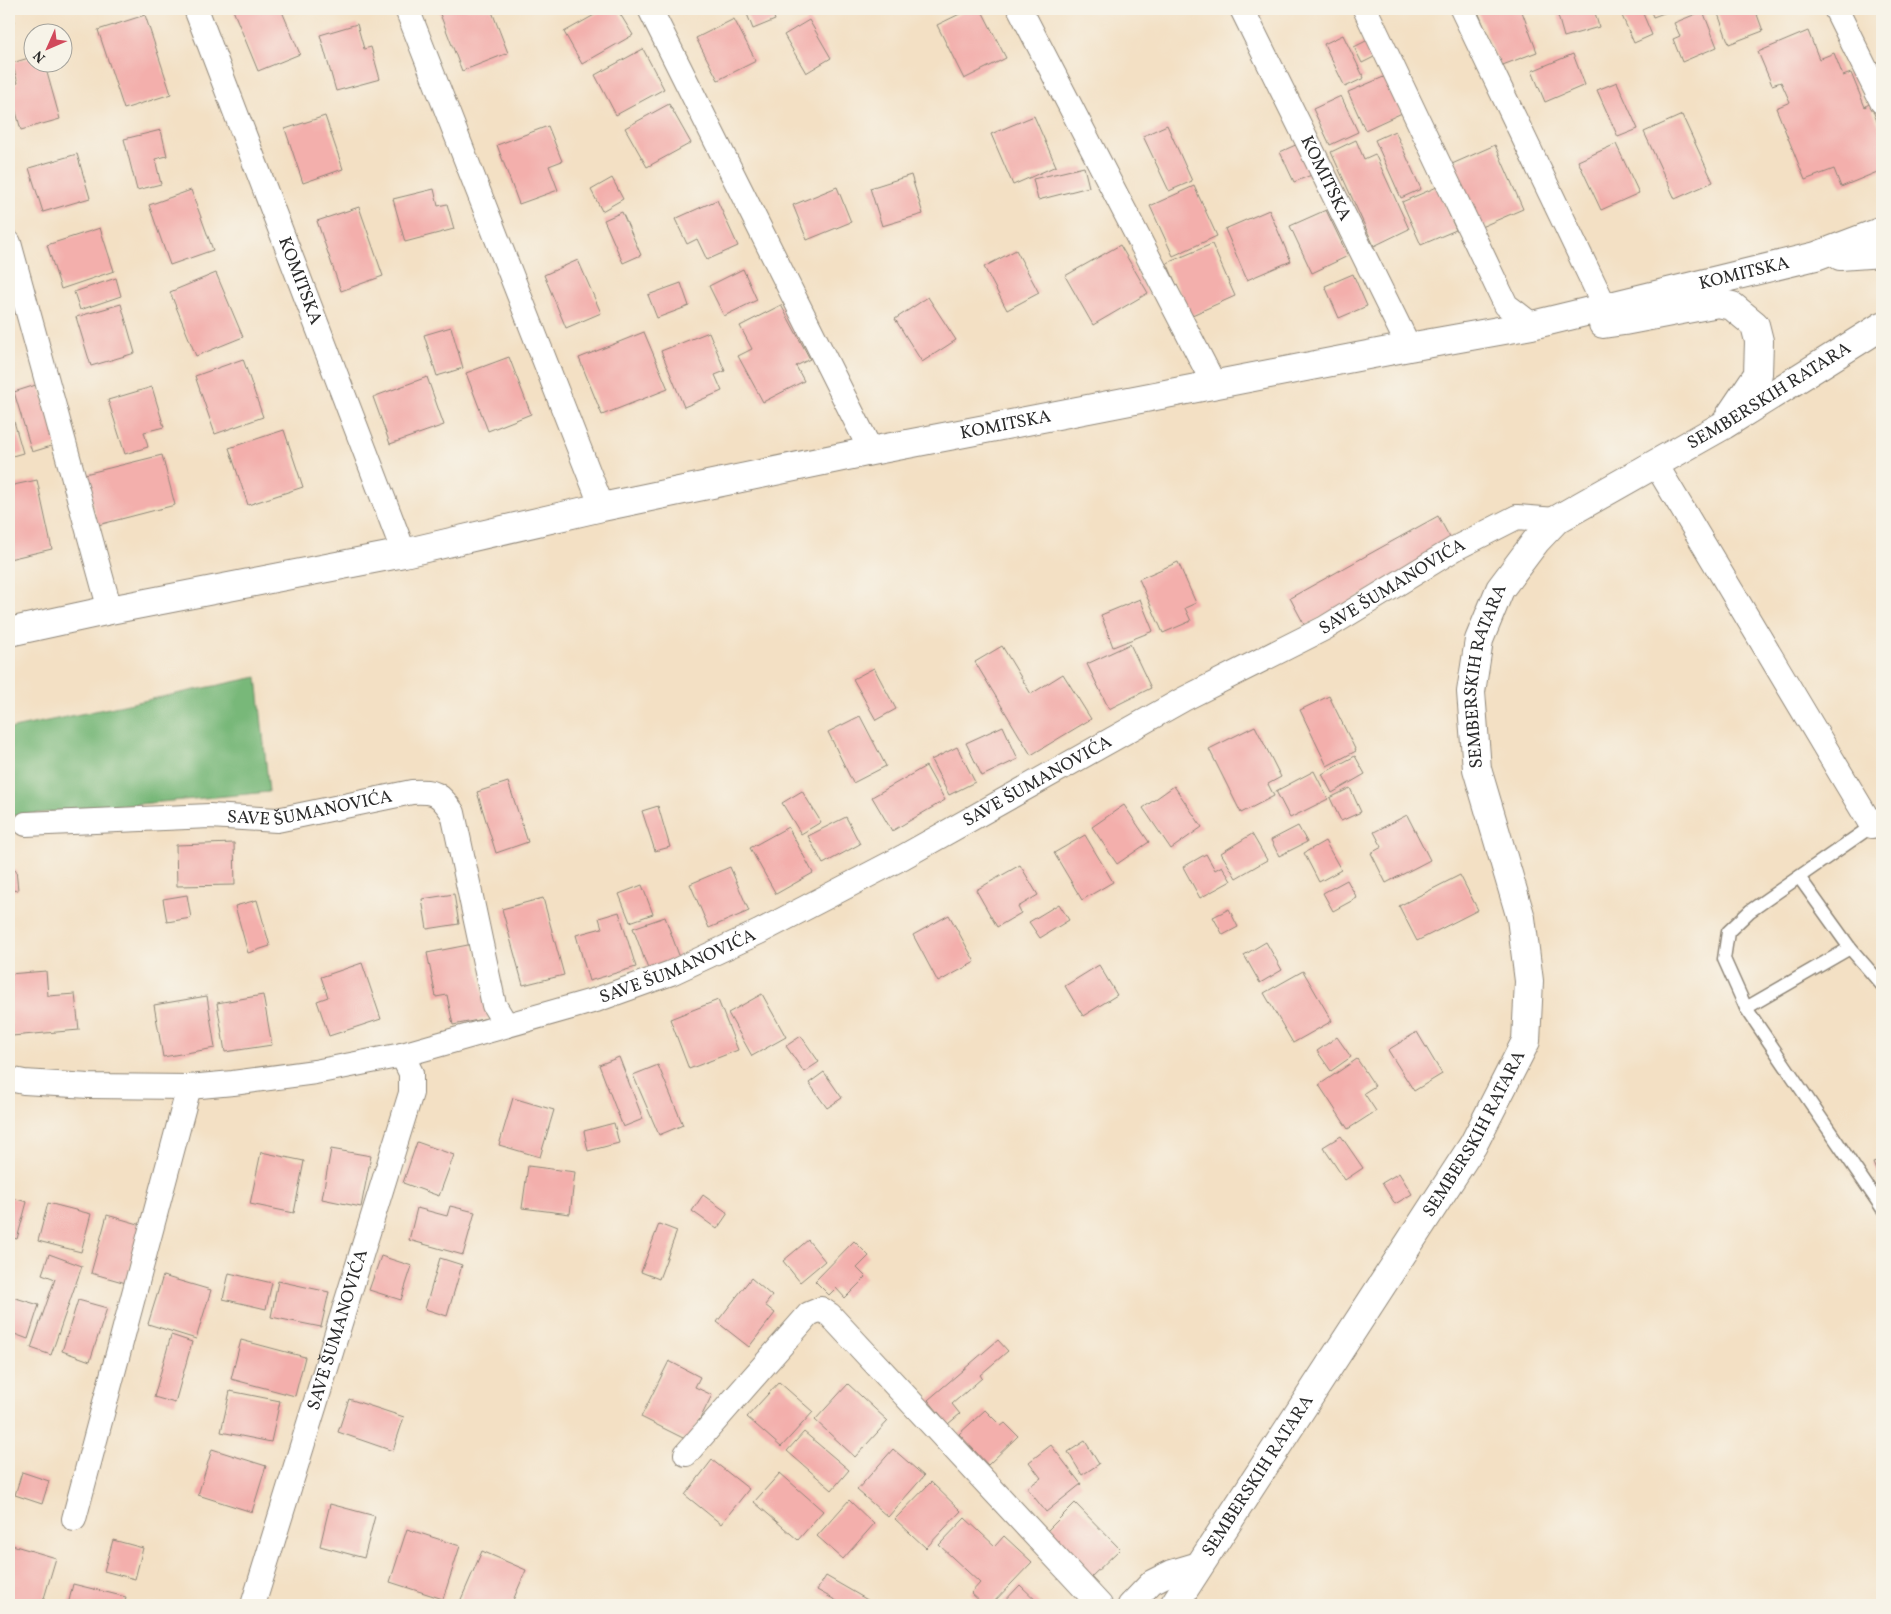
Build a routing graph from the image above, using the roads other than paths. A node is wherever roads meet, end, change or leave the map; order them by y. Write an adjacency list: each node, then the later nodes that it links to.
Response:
1 (196, 9): 24 (street, KOMITSKA)
2 (407, 9): 22 (street)
3 (650, 9): 20 (street)
4 (1020, 9): 18 (street)
5 (1242, 9): 17 (street, KOMITSKA)
6 (1365, 9): 15 (street)
7 (1462, 9): 14 (street)
8 (1836, 9): 9 (street)
9 (1882, 102)
10 (1882, 231): 13 (main road, KOMITSKA)
11 (9, 243): 25 (street)
12 (1882, 252): 13 (main road)
13 (1816, 256): 14 (main road, KOMITSKA)
14 (1605, 307): 15 (main road, KOMITSKA)
15 (1532, 325): 17 (main road, KOMITSKA); 19 (main road)
16 (1882, 326): 19 (main road, SEMBERSKIH RATARA)
17 (1409, 347): 18 (main road, KOMITSKA)
18 (1215, 386): 20 (main road, KOMITSKA)
19 (1724, 424): 21 (main road, SEMBERSKIH RATARA)
20 (871, 451): 22 (main road, KOMITSKA)
21 (1655, 464): 23 (main road, SEMBERSKIH RATARA); 27 (street)
22 (602, 507): 24 (main road, KOMITSKA)
23 (1556, 520): 33 (street, SAVE ŠUMANOVIĆA); 40 (main road, SEMBERSKIH RATARA)
24 (404, 553): 25 (main road, KOMITSKA)
25 (110, 610): 26 (main road, KOMITSKA)
26 (9, 632)
27 (1877, 822): 29 (lane)
28 (26, 824): 33 (street, SAVE ŠUMANOVIĆA)
29 (1799, 877): 30 (lane); 32 (lane)
30 (1850, 948): 31 (lane); 32 (lane)
31 (1882, 985)
32 (1746, 1008): 37 (lane)
33 (506, 1025): 34 (street, SAVE ŠUMANOVIĆA)
34 (402, 1054): 36 (street, SAVE ŠUMANOVIĆA); 41 (street, SAVE ŠUMANOVIĆA)
35 (9, 1079): 36 (street, SAVE ŠUMANOVIĆA)
36 (189, 1087): 39 (street)
37 (1882, 1208)
38 (686, 1454): 42 (street)
39 (74, 1519)
40 (1202, 1562): 43 (street, SEMBERSKIH RATARA); 44 (main road); 45 (main road)
41 (253, 1605)
42 (1100, 1605)
43 (1130, 1605)
44 (1174, 1605)
45 (1186, 1605)

